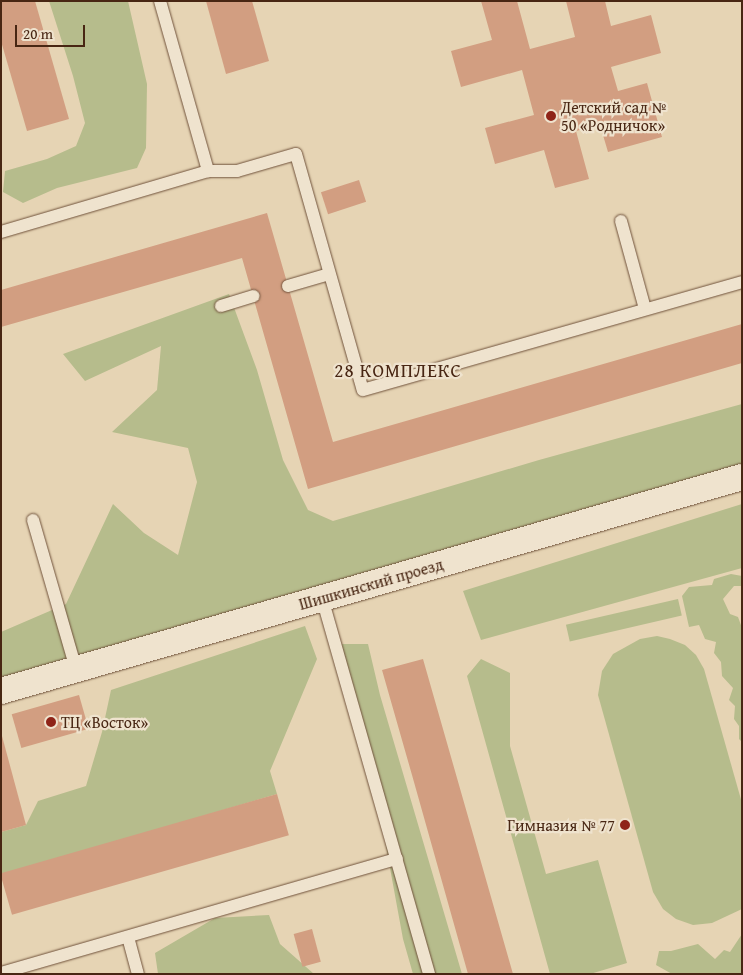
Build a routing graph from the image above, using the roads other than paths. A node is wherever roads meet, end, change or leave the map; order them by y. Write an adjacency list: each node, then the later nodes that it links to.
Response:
1 (160, 1): 2 (lane)
2 (208, 171): 4 (lane); 5 (lane)
3 (621, 221): 10 (lane)
4 (1, 232)
5 (330, 274): 7 (lane); 10 (lane)
6 (742, 282): 10 (lane)
7 (288, 286)
8 (253, 296): 9 (lane)
9 (221, 306)
10 (645, 309)
11 (742, 477): 13 (street, Шишкинский проезд)
12 (33, 520): 14 (lane)
13 (322, 598): 14 (street, Шишкинский проезд); 16 (lane)
14 (76, 670): 15 (street, Шишкинский проезд)
15 (1, 691)
16 (397, 859): 17 (lane); 20 (lane)
17 (128, 937): 18 (lane); 19 (lane)
18 (1, 973)
19 (138, 974)
20 (429, 974)

